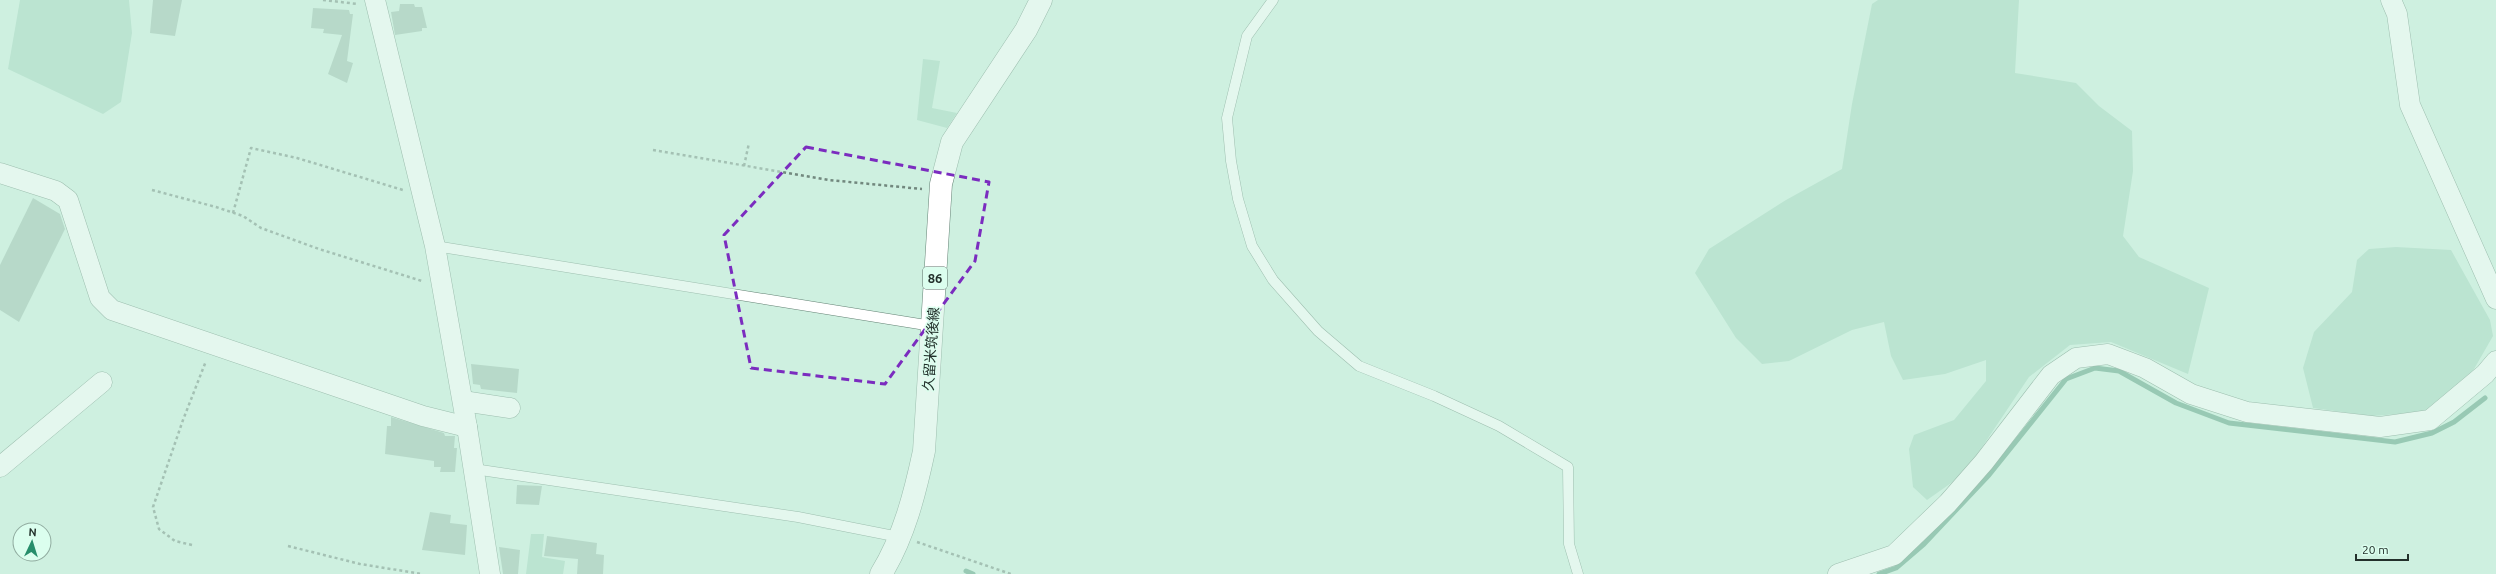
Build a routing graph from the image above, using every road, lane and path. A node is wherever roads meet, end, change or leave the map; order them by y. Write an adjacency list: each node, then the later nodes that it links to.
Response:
1 (323, 0): 5 (path)
2 (1041, 0): 11 (main road, 久留米筑後線 / 86)
3 (1273, 0): 33 (lane)
4 (2391, 0): 16 (street)
5 (368, 2): 12 (street)
6 (749, 143): 8 (path)
7 (653, 150): 8 (path)
8 (744, 166): 11 (path)
9 (0, 173): 18 (street)
10 (152, 190): 13 (path)
11 (940, 191): 17 (main road, 久留米筑後線 / 86)
12 (423, 196): 13 (path); 14 (street)
13 (233, 213): 15 (path)
14 (435, 246): 17 (lane); 21 (street)
15 (422, 281)
16 (2496, 299)
17 (932, 326): 26 (main road, 久留米筑後線 / 86)
18 (212, 344): 23 (street); 27 (path)
19 (2492, 372): 34 (street)
20 (102, 382): 24 (street)
21 (463, 402): 22 (street); 23 (street)
22 (510, 408)
23 (467, 427): 25 (street)
24 (0, 468)
25 (474, 469): 26 (lane); 30 (street)
26 (899, 537): 31 (main road, 久留米筑後線 / 86); 32 (path)
27 (192, 545)
28 (288, 546): 29 (path)
29 (422, 574)
30 (490, 574)
31 (881, 574)
32 (1011, 574)
33 (1578, 574)
34 (1838, 574)

